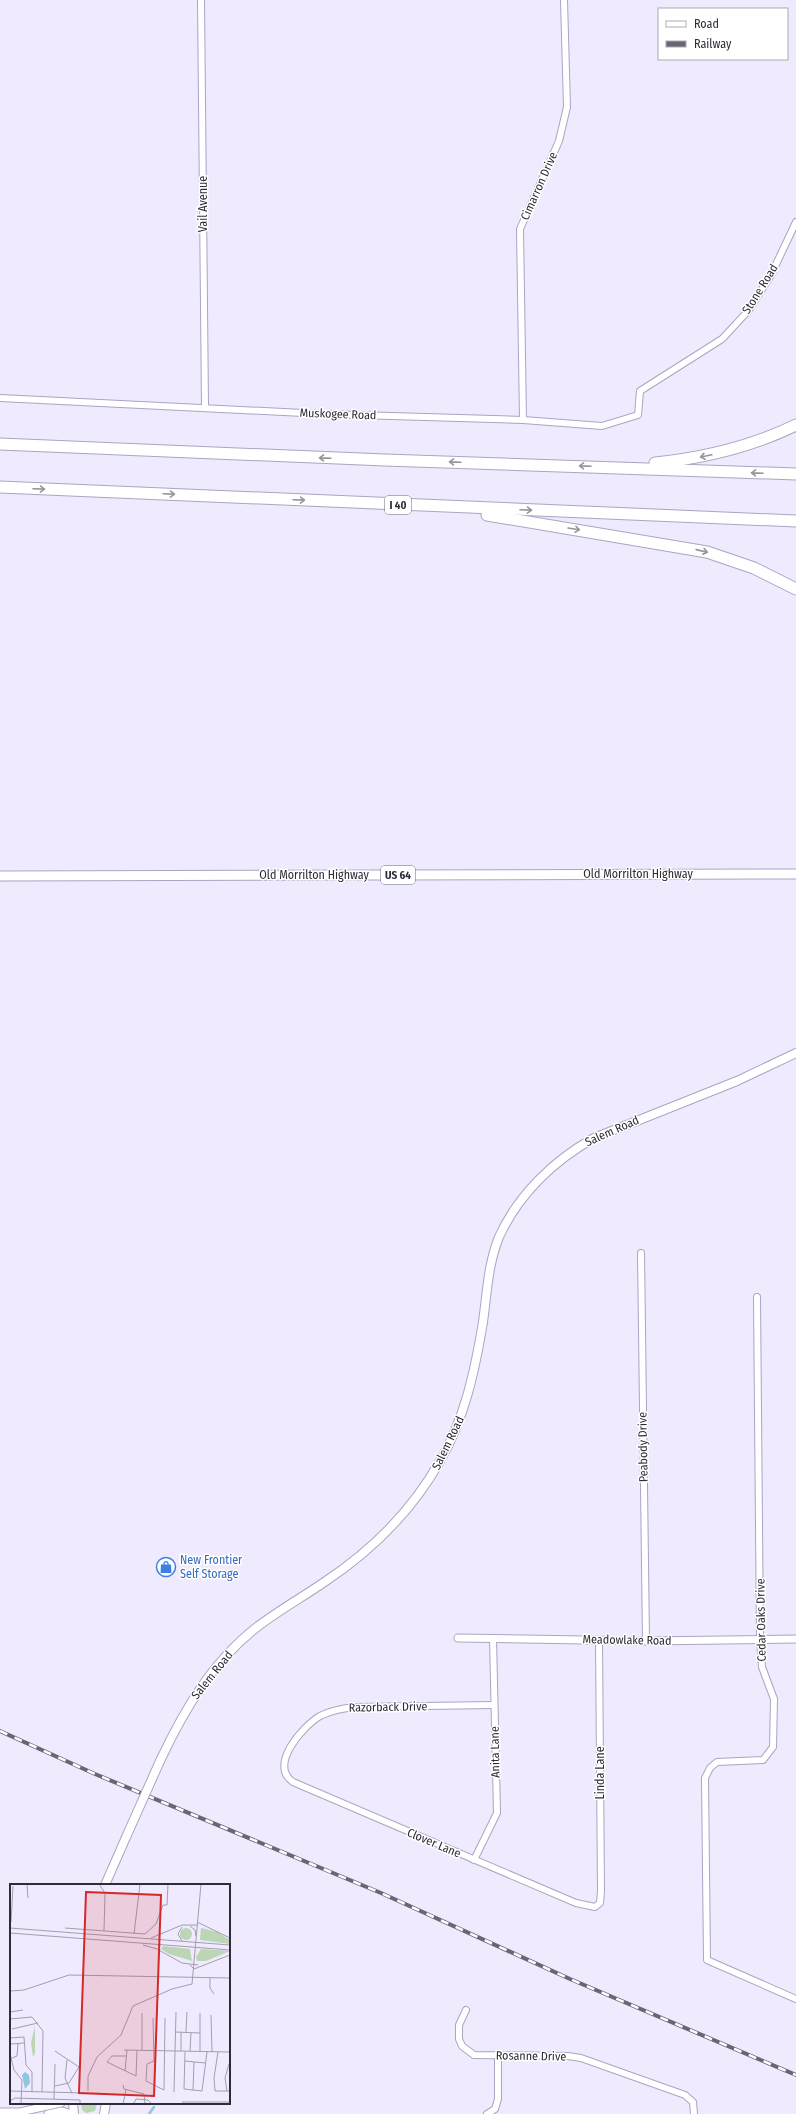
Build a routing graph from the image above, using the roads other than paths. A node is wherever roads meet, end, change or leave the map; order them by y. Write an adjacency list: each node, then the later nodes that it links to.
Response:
1 (201, 0): 6 (street, Vail Avenue)
2 (564, 0): 7 (street, Cimarron Drive)
3 (796, 222): 4 (street, Stone Road)
4 (649, 384): 7 (street, Muskogee Road)
5 (0, 398): 6 (street, Muskogee Road)
6 (205, 407): 7 (street, Muskogee Road)
7 (523, 420)
8 (796, 425): 10 (highway, one-way to 10)
9 (0, 444): 10 (highway, one-way to 9)
10 (612, 467): 11 (highway, one-way to 10)
11 (796, 474)
12 (0, 487): 13 (highway, I 40, one-way to 13)
13 (439, 507): 14 (highway, I 40, one-way to 14); 15 (highway, one-way to 15)
14 (796, 522)
15 (796, 589)
16 (796, 874): 17 (main road, Old Morrilton Highway / US 64)
17 (0, 876)
18 (796, 1053): 30 (main road, Salem Road, bridge)
19 (641, 1253): 26 (street, Peabody Drive)
20 (757, 1297): 25 (street, Cedar Oaks Drive)
21 (458, 1638): 22 (street, Meadowlake Road)
22 (493, 1638): 24 (street, Meadowlake Road); 27 (street, Anita Lane)
23 (796, 1639): 25 (street, Meadowlake Road)
24 (600, 1640): 26 (street, Meadowlake Road); 31 (street, Linda Lane)
25 (760, 1640): 26 (street, Meadowlake Road); 32 (street, Cedar Oaks Drive)
26 (646, 1641)
27 (494, 1706): 28 (street, Razorback Drive); 29 (street, Anita Lane)
28 (284, 1762): 29 (street, Clover Lane)
29 (474, 1860): 31 (street, Clover Lane)
30 (105, 1884)
31 (597, 1906)
32 (796, 1999)
33 (466, 2010): 34 (street, Rosanne Drive)
34 (498, 2056): 42 (street); 43 (street, Rosanne Drive)
35 (58, 2104): 38 (street)
36 (106, 2104): 41 (main road)
37 (0, 2112): 38 (street)
38 (22, 2113)
39 (48, 2114): 40 (street)
40 (73, 2114)
41 (104, 2114)
42 (487, 2114)
43 (694, 2114)

